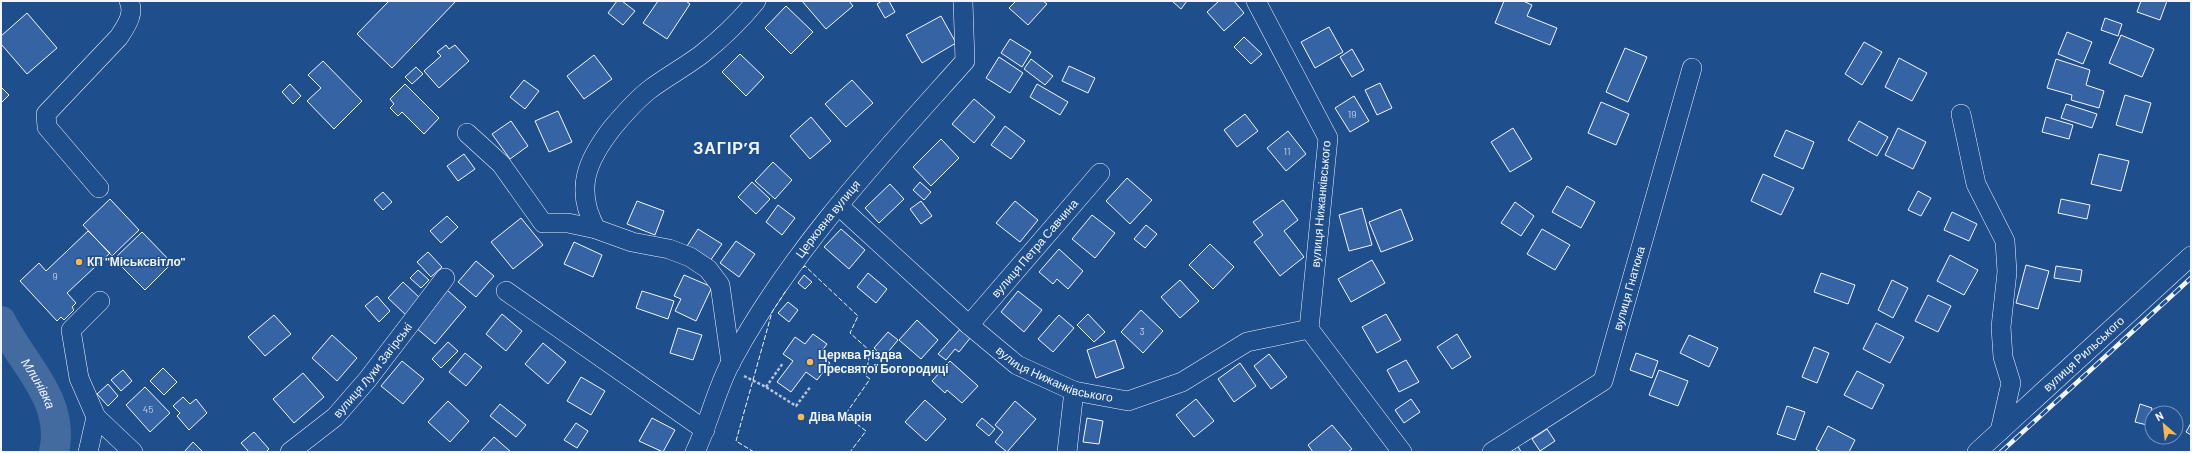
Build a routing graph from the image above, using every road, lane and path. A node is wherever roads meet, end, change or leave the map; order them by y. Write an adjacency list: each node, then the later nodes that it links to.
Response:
1 (129, 1): 9 (street)
2 (756, 1): 11 (street)
3 (963, 1): 10 (street, Церковна вулиця)
4 (1256, 1): 17 (street, вулиця Нижанківського)
5 (1692, 68): 34 (street, вулиця Гнатюка)
6 (1961, 114): 20 (street)
7 (467, 133): 11 (street)
8 (1100, 173): 16 (street, вулиця Петра Савчина)
9 (99, 188)
10 (839, 206): 16 (street, вулиця Нижанківського); 19 (street, Церковна вулиця)
11 (596, 229): 19 (street)
12 (2191, 256): 23 (street, вулиця Рильського)
13 (445, 278): 30 (street, вулиця Луки Загірські)
14 (506, 291): 26 (street)
15 (100, 301): 25 (street)
16 (969, 325): 24 (street, вулиця Нижанківського)
17 (1309, 329): 24 (street, вулиця Нижанківського); 33 (street)
18 (783, 363): 22 (path)
19 (730, 366): 22 (path); 26 (street, Церковна вулиця)
20 (2011, 383): 23 (street); 27 (street)
21 (811, 386): 22 (path)
22 (766, 387)
23 (2045, 388): 27 (street, вулиця Рильського)
24 (1074, 391): 32 (street)
25 (96, 417): 28 (street); 29 (street)
26 (705, 430): 31 (street, Церковна вулиця)
27 (2000, 431): 35 (street, вулиця Рильського)
28 (88, 452)
29 (133, 452)
30 (290, 452)
31 (695, 452)
32 (1067, 452)
33 (1402, 452)
34 (1492, 452)
35 (1977, 452)

